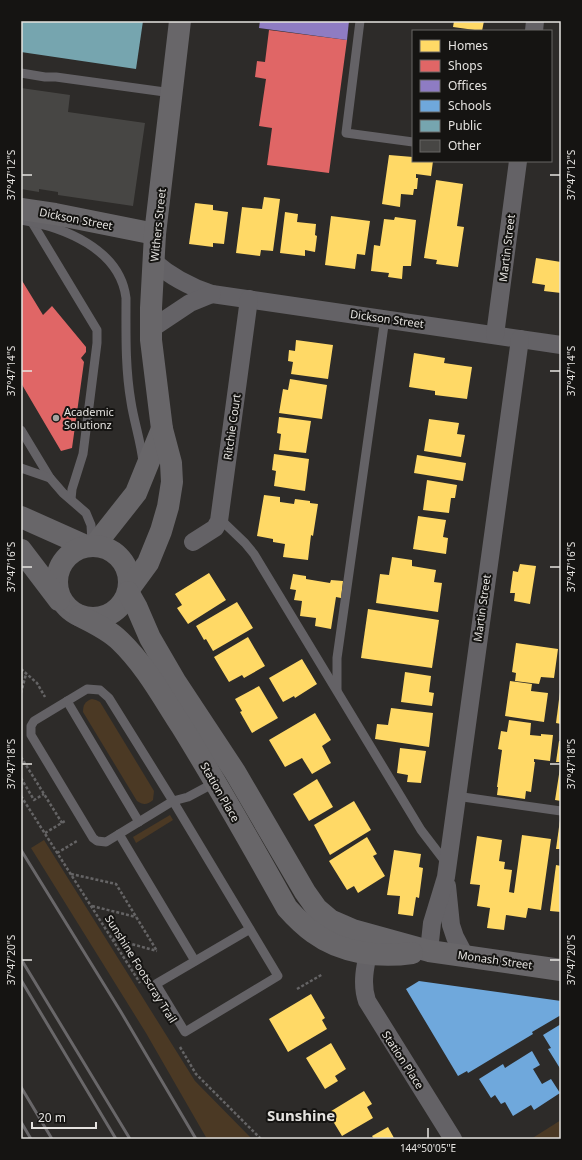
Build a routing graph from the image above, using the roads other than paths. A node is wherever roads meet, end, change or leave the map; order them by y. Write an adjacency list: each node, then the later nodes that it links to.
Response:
1 (180, 21): 4 (main road, Withers Street)
2 (360, 21): 5 (lane)
3 (21, 73): 4 (lane)
4 (172, 93): 8 (main road, Withers Street)
5 (412, 142)
6 (518, 162): 14 (street, Martin Street)
7 (25, 215): 8 (main road, Dickson Street); 20 (lane); 22 (lane)
8 (155, 234): 9 (main road, Withers Street)
9 (153, 261): 10 (street, Dickson Street); 13 (main road, Withers Street)
10 (212, 294): 11 (street, Dickson Street); 13 (street, Dickson Street)
11 (249, 299): 12 (street, Dickson Street); 24 (street, Ritchie Court)
12 (385, 318): 14 (street, Dickson Street); 30 (lane)
13 (151, 329): 17 (main road, Withers Street)
14 (495, 336): 15 (street, Dickson Street)
15 (520, 339): 16 (street, Dickson Street); 34 (street, Martin Street)
16 (561, 345)
17 (162, 429): 20 (main road, Withers Street); 28 (main road, Withers Street)
18 (21, 430): 21 (lane)
19 (21, 468): 21 (lane)
20 (144, 476): 26 (main road, Withers Street)
21 (50, 478): 22 (lane)
22 (71, 499): 26 (lane)
23 (21, 517): 26 (main road)
24 (220, 519): 25 (street); 30 (lane)
25 (193, 542)
26 (91, 546): 28 (main road); 29 (main road)
27 (21, 550): 29 (main road)
28 (128, 590): 29 (main road); 32 (main road, Station Place)
29 (74, 612): 33 (main road, Station Place)
30 (337, 691): 39 (lane)
31 (67, 701): 35 (lane); 37 (lane); 38 (lane)
32 (235, 772): 33 (main road); 41 (main road, Station Place)
33 (216, 782): 35 (lane); 41 (main road, Station Place)
34 (456, 796): 36 (lane); 39 (street, Martin Street)
35 (173, 801): 37 (lane); 40 (lane)
36 (561, 811)
37 (139, 822): 38 (lane)
38 (119, 834): 44 (lane)
39 (447, 871): 42 (street, Martin Street); 43 (street, Martin Street)
40 (250, 929): 44 (lane); 44 (lane)
41 (370, 945): 42 (main road, Monash Street); 46 (street, Station Place)
42 (429, 951): 43 (main road, Monash Street)
43 (465, 956): 45 (main road, Monash Street)
44 (195, 961)
45 (561, 970)
46 (453, 1139)

